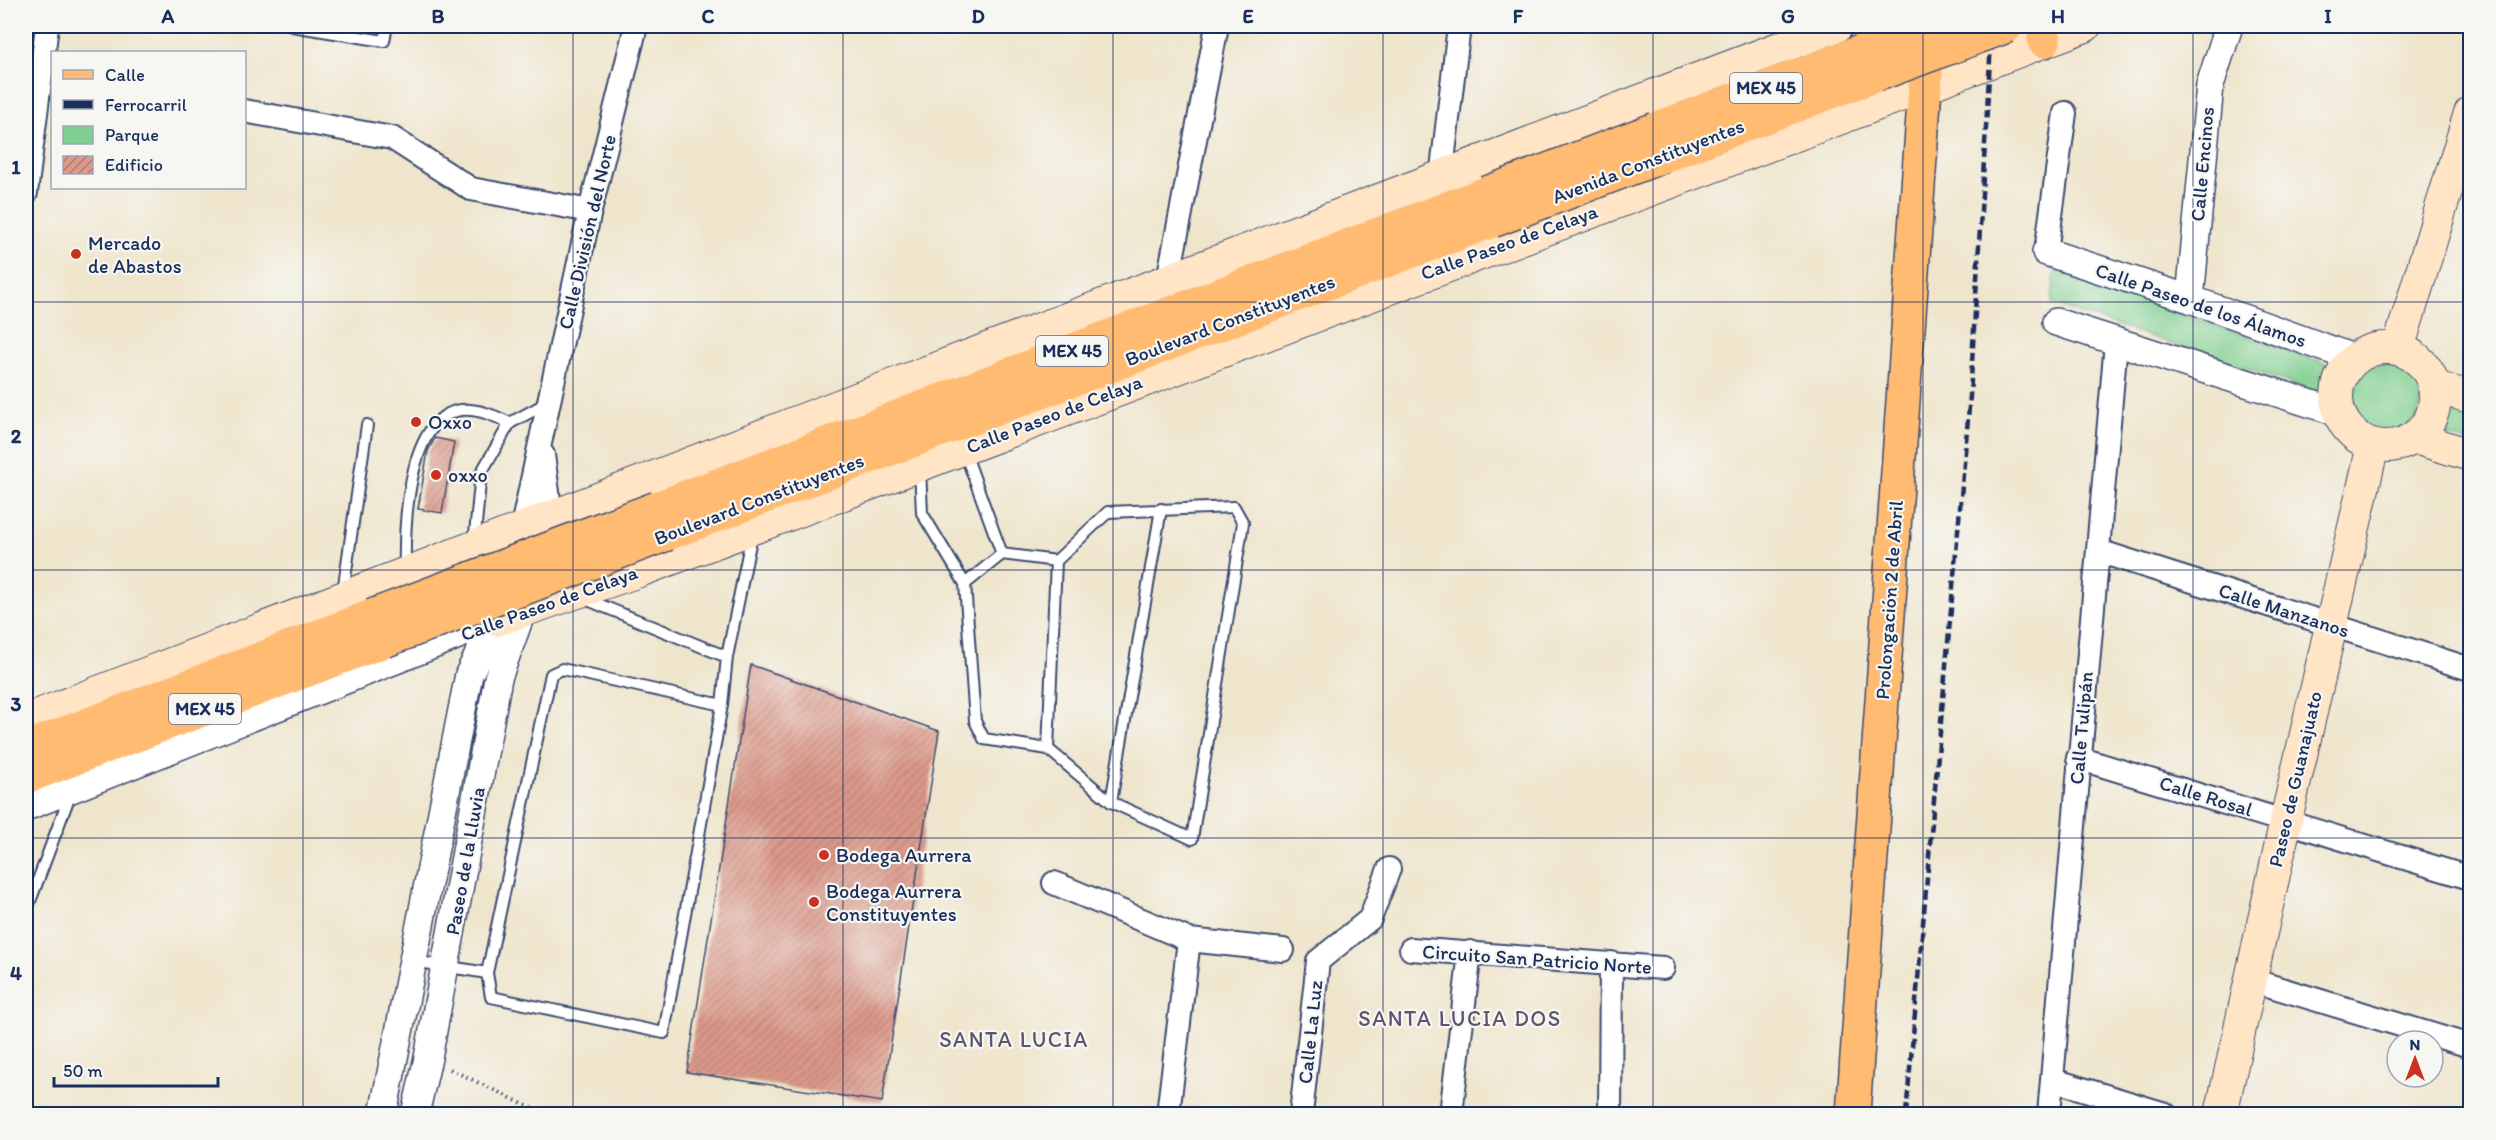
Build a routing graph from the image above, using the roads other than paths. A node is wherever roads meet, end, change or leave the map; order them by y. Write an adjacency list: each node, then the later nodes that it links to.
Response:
1 (47, 26): 14 (street)
2 (292, 26): 3 (lane)
3 (387, 26)
4 (636, 26): 25 (street, Calle División del Norte)
5 (1217, 26): 27 (street)
6 (1459, 26): 21 (street)
7 (1837, 26): 20 (main road, Calle Paseo de Celaya)
8 (1929, 26): 13 (main road, Avenida Constituyentes / MEX 45, bridge); 15 (main road, Prolongación 2 de Abril)
9 (2007, 26): 13 (main road, Avenida Constituyentes / MEX 45, bridge)
10 (2085, 26): 12 (main road, Calle Paseo de Celaya)
11 (2227, 27): 28 (street, Calle Encinos)
12 (2044, 33): 15 (main road, Calle Paseo de Celaya)
13 (1877, 49): 16 (street); 23 (main road, Avenida Constituyentes / MEX 45, bridge)
14 (42, 73): 22 (street)
15 (1925, 85): 16 (main road, Calle Paseo de Celaya); 97 (main road, Prolongación 2 de Abril)
16 (1864, 108): 24 (main road, Calle Paseo de Celaya)
17 (246, 111): 25 (street)
18 (2065, 113): 26 (street)
19 (2470, 113): 31 (main road)
20 (1583, 124): 23 (main road, Calle Paseo de Celaya); 24 (street)
21 (1442, 178): 23 (main road, Calle Paseo de Celaya); 27 (main road, Calle Paseo de Celaya)
22 (26, 193)
23 (1494, 204): 24 (main road, Calle Paseo de Celaya); 42 (main road, Calle Paseo de Celaya); 61 (main road, Boulevard Constituyentes / MEX 45, bridge)
24 (1609, 206)
25 (591, 211): 35 (street, Calle División del Norte)
26 (2046, 252): 28 (street, Calle Paseo de los Álamos)
27 (1168, 280): 45 (main road, Calle Paseo de Celaya)
28 (2190, 299): 32 (street, Calle Paseo de los Álamos)
29 (2056, 322): 30 (street)
30 (2116, 342): 36 (street); 51 (street, Calle Tulipán)
31 (2398, 349): 32 (main road); 33 (main road)
32 (2356, 358): 36 (main road)
33 (2436, 387): 34 (main road); 39 (main road)
34 (2470, 397)
35 (549, 402): 37 (lane); 40 (street, Calle División del Norte)
36 (2340, 413): 41 (main road)
37 (510, 423): 50 (lane); 55 (lane)
38 (367, 425): 58 (lane)
39 (2415, 438): 41 (main road); 43 (main road)
40 (541, 439): 47 (street, Calle División del Norte); 48 (street, Calle División del Norte)
41 (2373, 445): 60 (main road, Paseo de Guanajuato)
42 (963, 448): 44 (main road, Calle Paseo de Celaya); 52 (lane)
43 (2470, 455)
44 (920, 465): 49 (main road, Calle Paseo de Celaya); 56 (lane)
45 (621, 489): 47 (main road, Calle Paseo de Celaya); 54 (street)
46 (1161, 509): 53 (lane); 72 (lane); 72 (lane)
47 (551, 515): 48 (main road, Calle Paseo de Celaya); 59 (street, Calle División del Norte)
48 (522, 527): 50 (main road, Calle Paseo de Celaya); 59 (street, Calle División del Norte)
49 (753, 528): 54 (main road, Calle Paseo de Celaya); 63 (lane)
50 (473, 547): 55 (main road, Calle Paseo de Celaya)
51 (2098, 551): 60 (street, Calle Manzanos); 69 (street, Calle Tulipán)
52 (1002, 554): 53 (lane); 56 (lane)
53 (1056, 561): 68 (lane)
54 (639, 571): 57 (main road, Calle Paseo de Celaya)
55 (405, 574): 58 (main road, Calle Paseo de Celaya); 62 (street)
56 (965, 584): 68 (lane)
57 (572, 594): 59 (main road, Calle Paseo de Celaya); 63 (lane)
58 (342, 598): 66 (main road, Calle Paseo de Celaya)
59 (509, 615): 62 (street, Calle Paseo de Celaya); 83 (street, Paseo de la Lluvia); 85 (street, Paseo de la Lluvia)
60 (2331, 625): 64 (street, Calle Manzanos); 74 (main road, Paseo de Guanajuato)
61 (378, 629): 67 (main road, Boulevard Constituyentes / MEX 45); 70 (main road, Boulevard Constituyentes / MEX 45)
62 (442, 642): 71 (street, Calle Paseo de Celaya)
63 (727, 657): 65 (lane)
64 (2470, 669)
65 (722, 705): 87 (lane); 87 (lane)
66 (26, 720)
67 (26, 748)
68 (1048, 749): 72 (lane)
69 (2078, 758): 74 (street, Calle Rosal); 90 (street, Calle Tulipán)
70 (26, 777)
71 (72, 789): 73 (street, Calle Paseo de Celaya); 78 (lane)
72 (1112, 802)
73 (26, 807)
74 (2286, 820): 76 (street, Calle Rosal); 88 (main road, Paseo de Guanajuato)
75 (1389, 869): 94 (street, Calle La Luz)
76 (2470, 878)
77 (1054, 883): 79 (street)
78 (26, 912)
79 (1189, 940): 81 (street); 93 (street)
80 (1411, 949): 82 (street, Circuito San Patricio Norte)
81 (1283, 950)
82 (1470, 952): 84 (street, Circuito San Patricio Norte); 95 (street)
83 (413, 961): 85 (lane); 91 (street, Paseo de la Lluvia)
84 (1611, 963): 86 (street, Circuito San Patricio Norte); 96 (street)
85 (445, 967): 87 (lane); 92 (street, Paseo de la Lluvia)
86 (1663, 969)
87 (487, 973)
88 (2251, 980): 89 (street); 100 (main road, Paseo de Guanajuato)
89 (2470, 1046)
90 (2053, 1080): 98 (street, Calle Tulipán); 99 (street)
91 (383, 1114)
92 (415, 1114)
93 (1168, 1114)
94 (1301, 1114)
95 (1451, 1114)
96 (1611, 1114)
97 (1853, 1114)
98 (2049, 1114)
99 (2164, 1114)
100 (2221, 1114)

